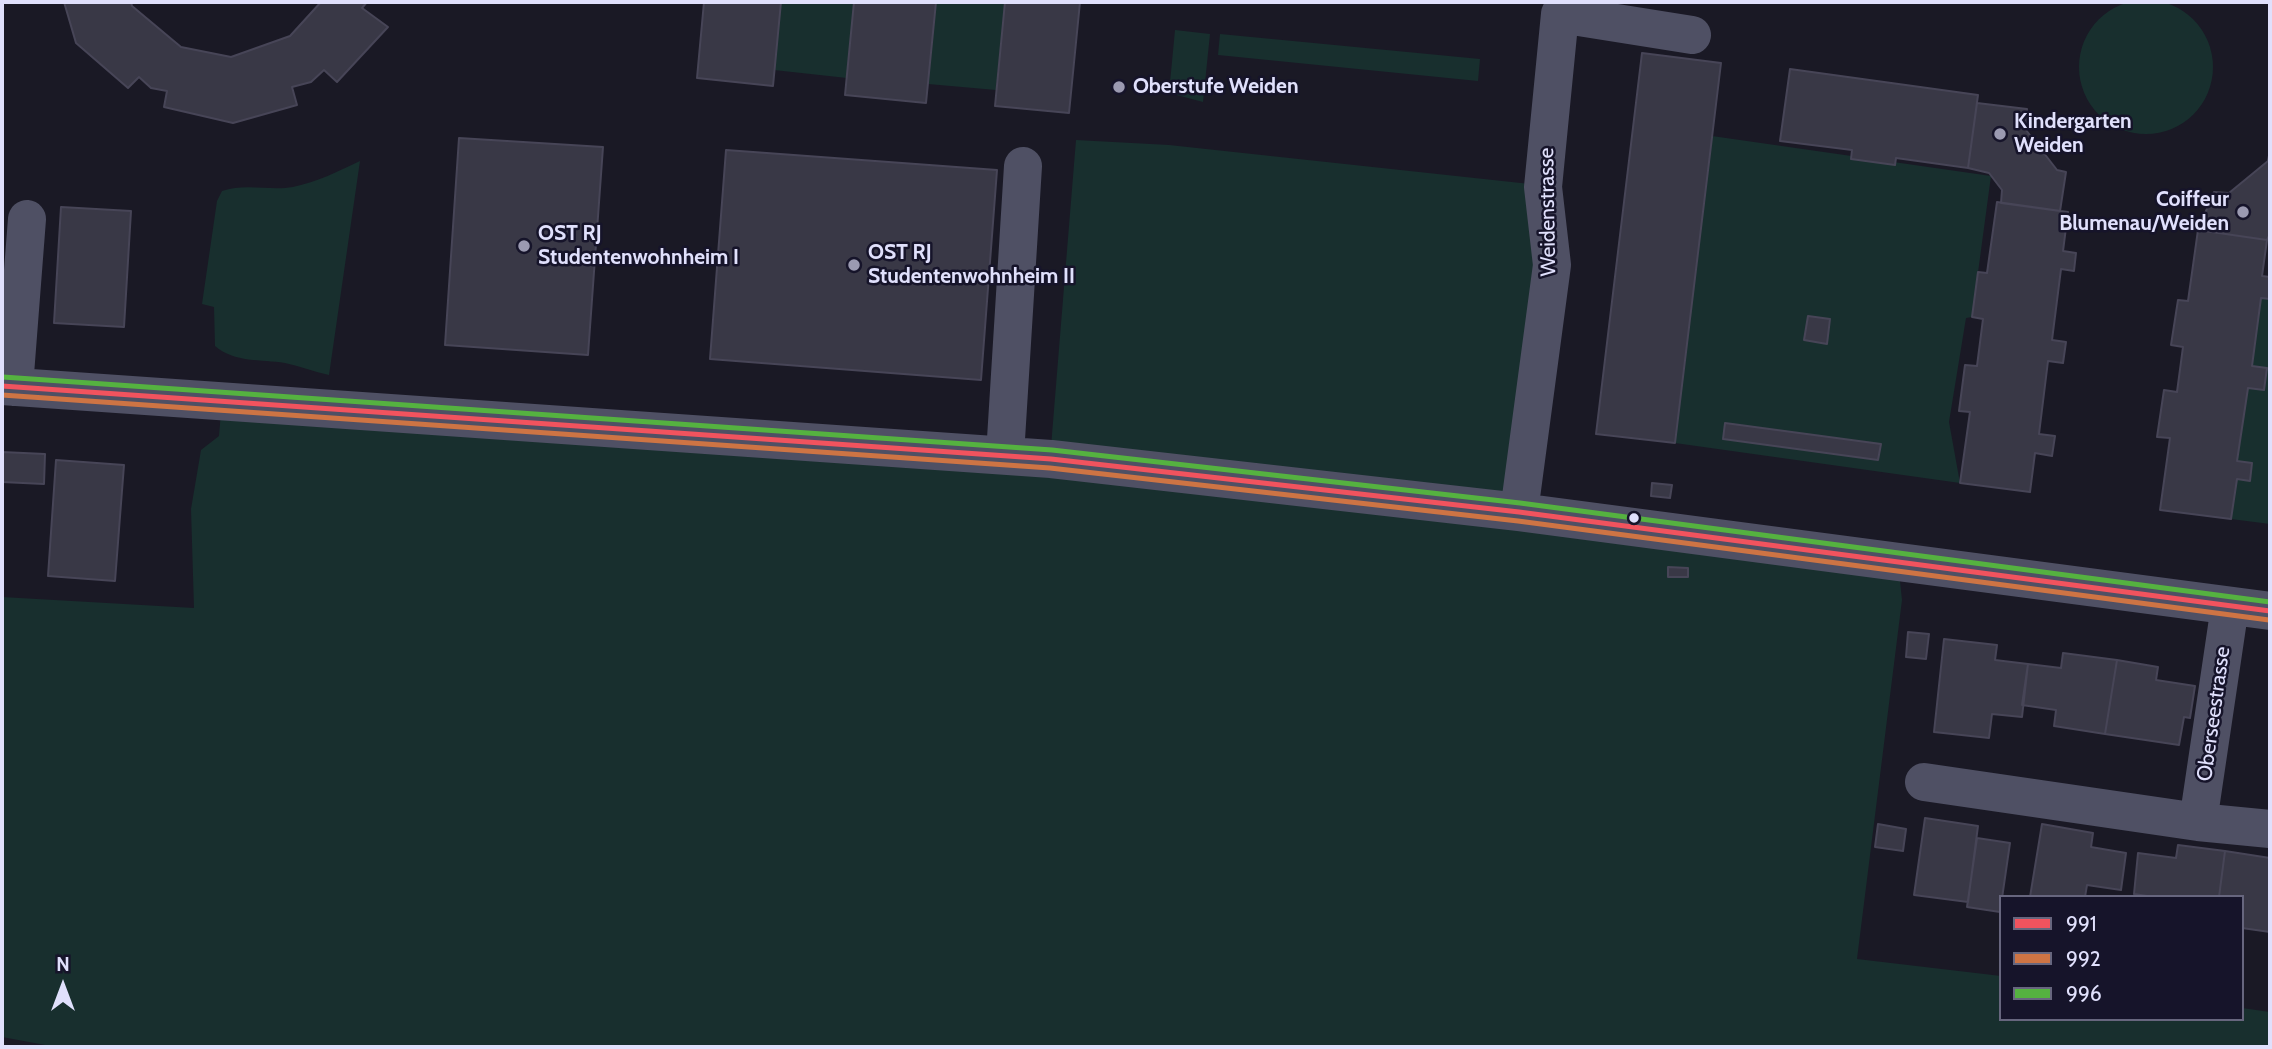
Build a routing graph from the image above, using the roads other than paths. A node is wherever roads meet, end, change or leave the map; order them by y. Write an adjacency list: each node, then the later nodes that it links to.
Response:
1 (1567, 8): 2 (street); 7 (street, Weidenstrasse)
2 (1692, 35)
3 (1023, 166): 6 (street)
4 (27, 219): 5 (street)
5 (8, 387): 6 (street)
6 (1005, 455): 7 (street)
7 (1519, 512): 8 (street)
8 (2230, 606): 9 (street); 10 (street, Oberseestrasse)
9 (2270, 611)
10 (2206, 769): 12 (street); 13 (street, Oberseestrasse)
11 (1924, 782): 13 (street)
12 (2270, 810)
13 (2198, 822): 14 (street)
14 (2270, 829)

